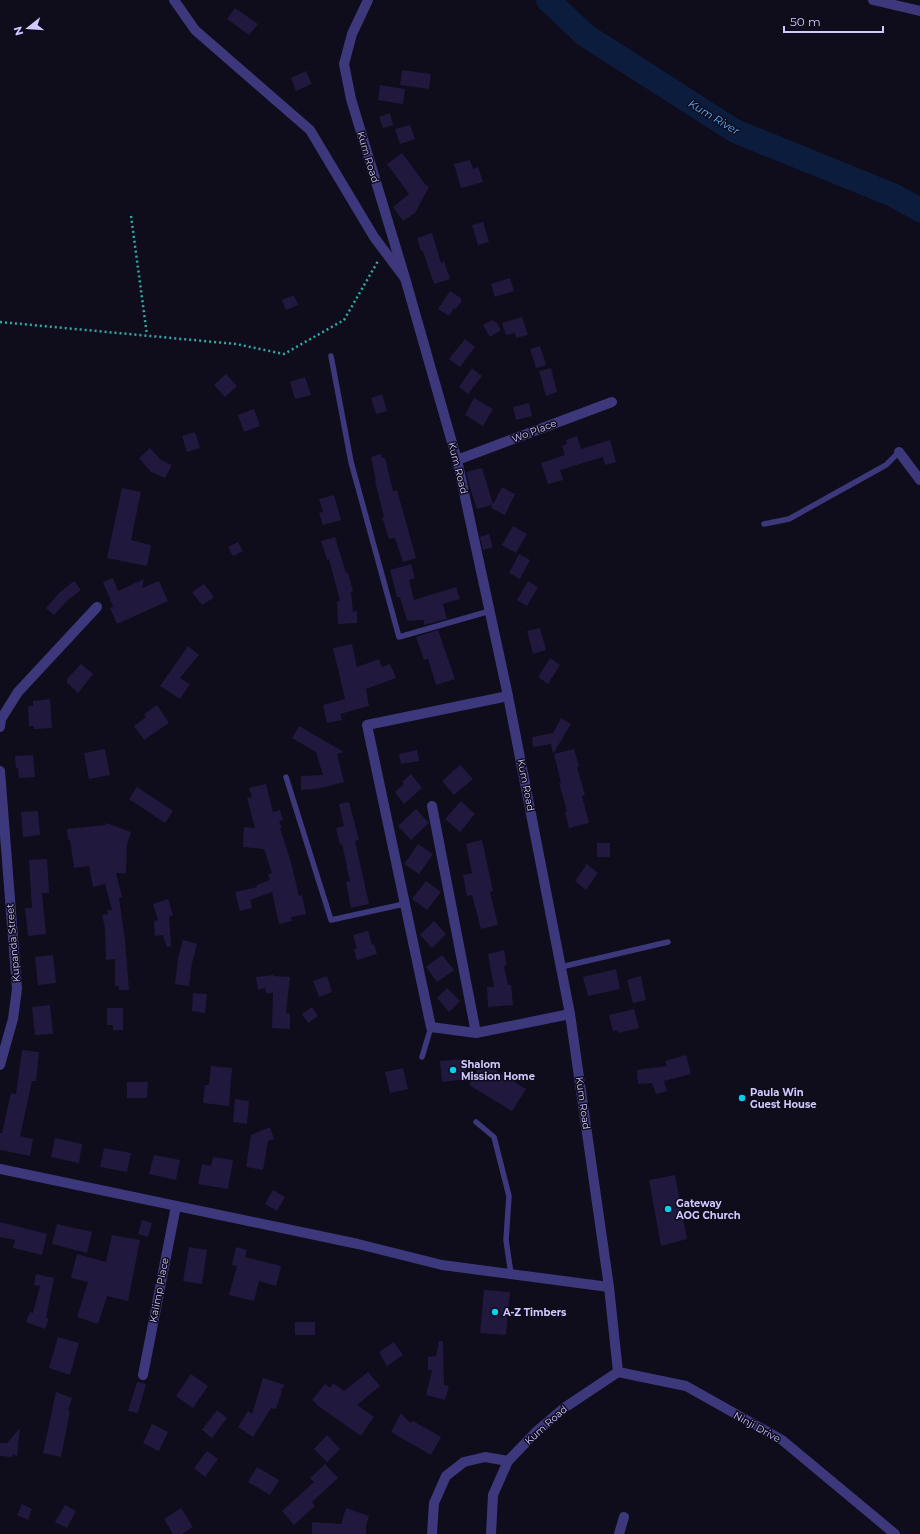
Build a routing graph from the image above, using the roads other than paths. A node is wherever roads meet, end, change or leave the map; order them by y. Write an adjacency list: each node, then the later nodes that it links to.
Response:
1 (174, 0): 5 (street)
2 (368, 0): 5 (street, Kum Road)
3 (873, 0): 4 (street)
4 (920, 11)
5 (405, 278): 9 (street, Kum Road)
6 (331, 356): 13 (lane)
7 (612, 402): 9 (street, Wo Place)
8 (899, 452): 10 (street); 11 (lane)
9 (457, 460): 13 (street, Kum Road)
10 (920, 480)
11 (764, 524)
12 (97, 607): 15 (street)
13 (490, 611): 14 (street, Kum Road)
14 (508, 696): 19 (street); 23 (street, Kum Road)
15 (0, 727)
16 (0, 770): 20 (street, Kupanda Street)
17 (286, 777): 19 (lane)
18 (432, 806): 26 (street)
19 (404, 904): 25 (street)
20 (11, 909): 21 (street); 28 (street, Kupanda Street)
21 (0, 910)
22 (668, 942): 23 (lane)
23 (561, 967): 24 (street, Kum Road)
24 (570, 1014): 26 (street); 33 (street, Kum Road)
25 (431, 1027): 26 (street); 27 (lane)
26 (476, 1033)
27 (422, 1057)
28 (0, 1065)
29 (476, 1122): 32 (lane)
30 (0, 1170): 31 (street)
31 (176, 1206): 32 (street); 35 (street, Kalimp Place)
32 (511, 1274): 33 (street)
33 (608, 1287): 34 (street, Kum Road)
34 (618, 1372): 36 (street, Kum Road); 41 (street, Ninji Drive)
35 (143, 1374)
36 (508, 1461): 38 (street); 39 (street, Kum Road)
37 (624, 1517): 40 (street)
38 (432, 1534)
39 (491, 1534)
40 (619, 1534)
41 (895, 1534)

